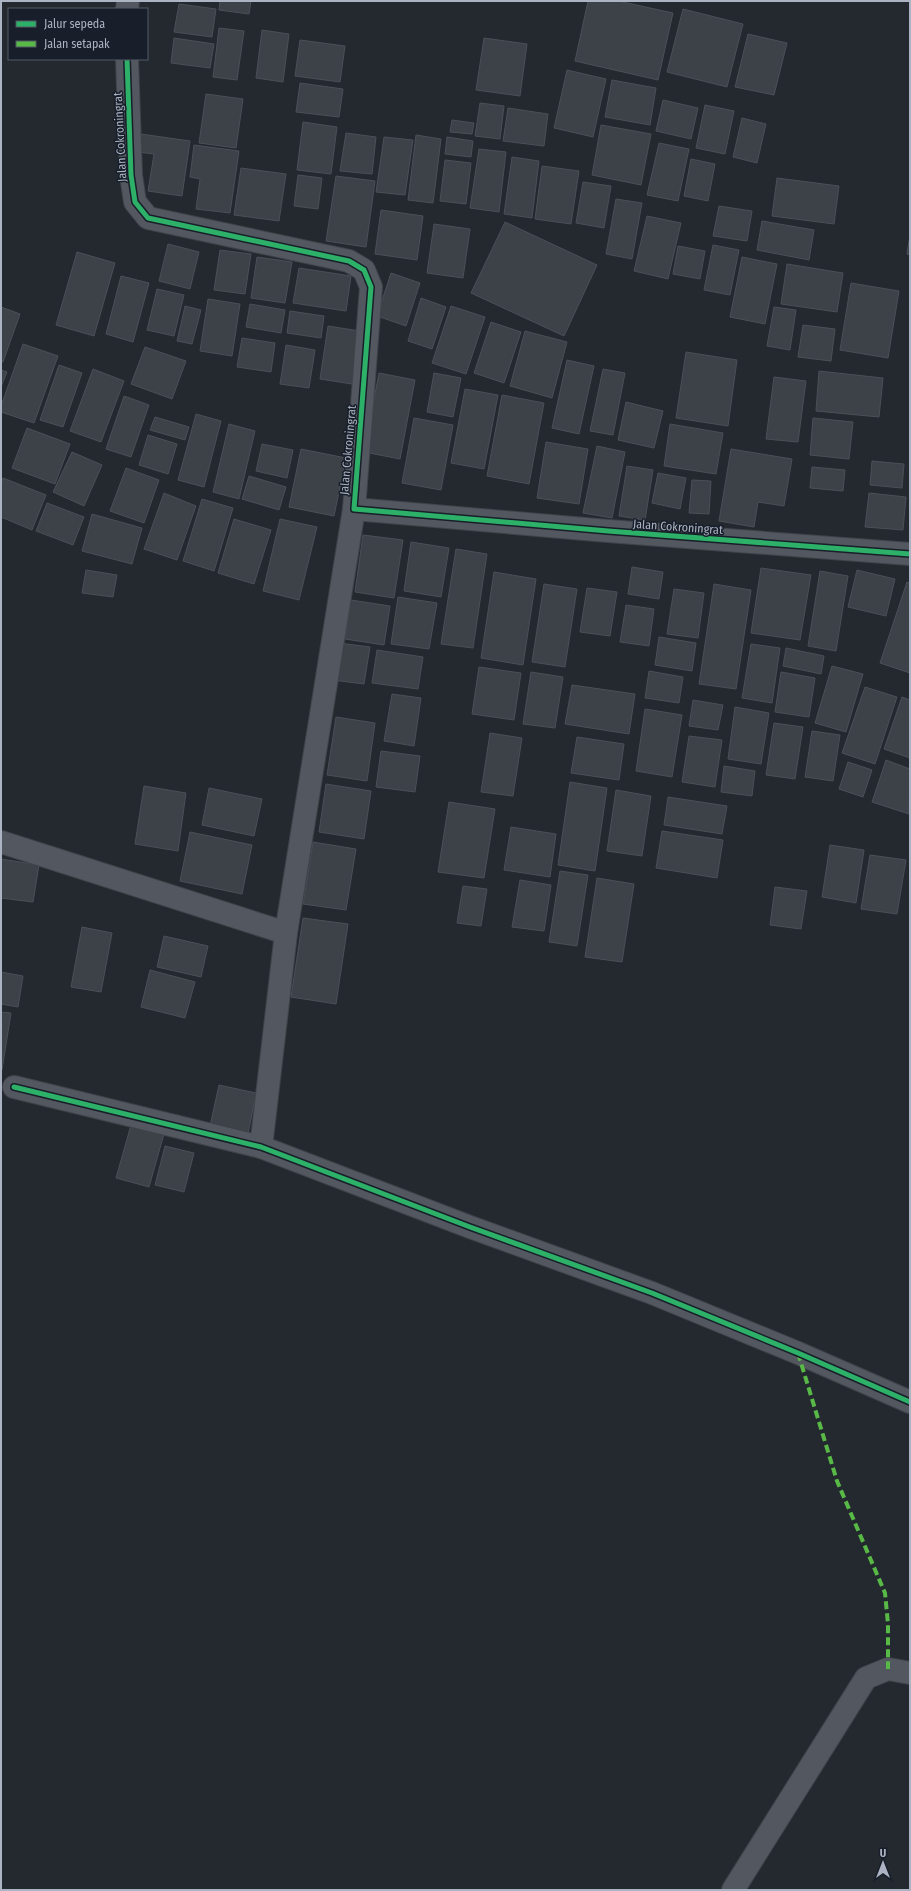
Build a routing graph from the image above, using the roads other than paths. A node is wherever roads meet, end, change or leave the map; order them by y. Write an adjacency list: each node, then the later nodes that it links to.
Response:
1 (126, 60): 2 (street, Jalan Cokroningrat)
2 (354, 509): 3 (street, Jalan Cokroningrat); 5 (street)
3 (910, 554)
4 (1, 842): 5 (street)
5 (286, 933): 7 (street)
6 (14, 1087): 7 (street)
7 (261, 1147): 8 (street)
8 (910, 1402)
9 (910, 1673): 10 (street)
10 (733, 1890)

